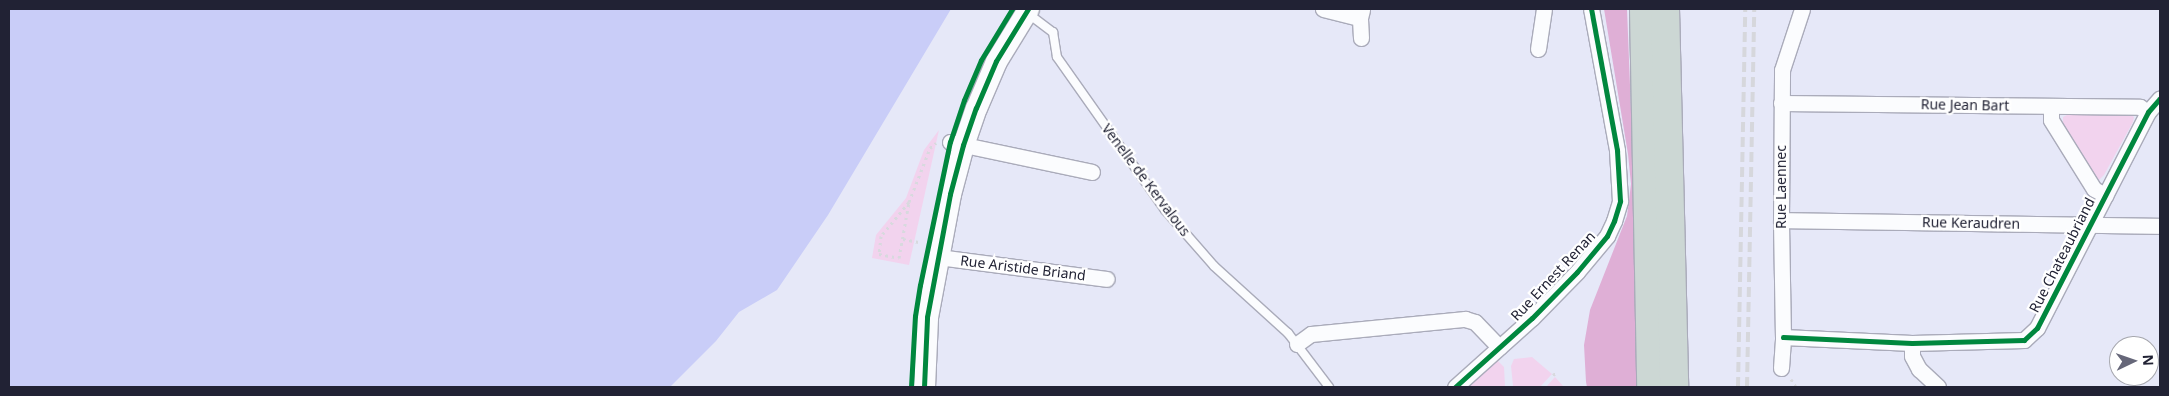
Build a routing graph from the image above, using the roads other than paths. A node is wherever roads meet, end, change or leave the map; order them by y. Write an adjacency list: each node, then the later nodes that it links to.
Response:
1 (1323, 9): 8 (street)
2 (1544, 9): 10 (street)
3 (1591, 9): 26 (street, Rue Ernest Renan)
4 (1644, 9): 32 (highway)
5 (1665, 9): 33 (highway)
6 (1802, 9): 12 (street, Rue Laennec)
7 (1022, 10): 15 (street); 25 (lane, Venelle de Kervalous)
8 (1361, 14): 9 (street)
9 (1361, 38)
10 (1538, 49)
11 (2160, 98): 14 (street, Rue Chateaubriand)
12 (1782, 103): 13 (street, Rue Jean Bart); 18 (street, Rue Laennec)
13 (2051, 106): 14 (street, Rue Jean Bart); 17 (street)
14 (2148, 112): 17 (street, Rue Chateaubriand)
15 (952, 142): 16 (street); 21 (street); 28 (street)
16 (1092, 172)
17 (2105, 195): 19 (street, Rue Chateaubriand)
18 (1781, 220): 19 (street, Rue Keraudren); 23 (street, Rue Laennec)
19 (2090, 225): 20 (street, Rue Keraudren); 24 (street, Rue Chateaubriand)
20 (2160, 226)
21 (938, 257): 22 (street, Rue Aristide Briand); 29 (street)
22 (1107, 279)
23 (1783, 337): 24 (street, Rue Chateaubriand); 27 (street, Rue Laennec)
24 (1912, 343): 34 (street)
25 (1297, 344): 26 (street); 30 (lane, Venelle de Kervalous)
26 (1499, 347): 31 (street, Rue Ernest Renan)
27 (1781, 368)
28 (911, 387)
29 (924, 387)
30 (1329, 387)
31 (1455, 387)
32 (1651, 387)
33 (1674, 387)
34 (1938, 387)

